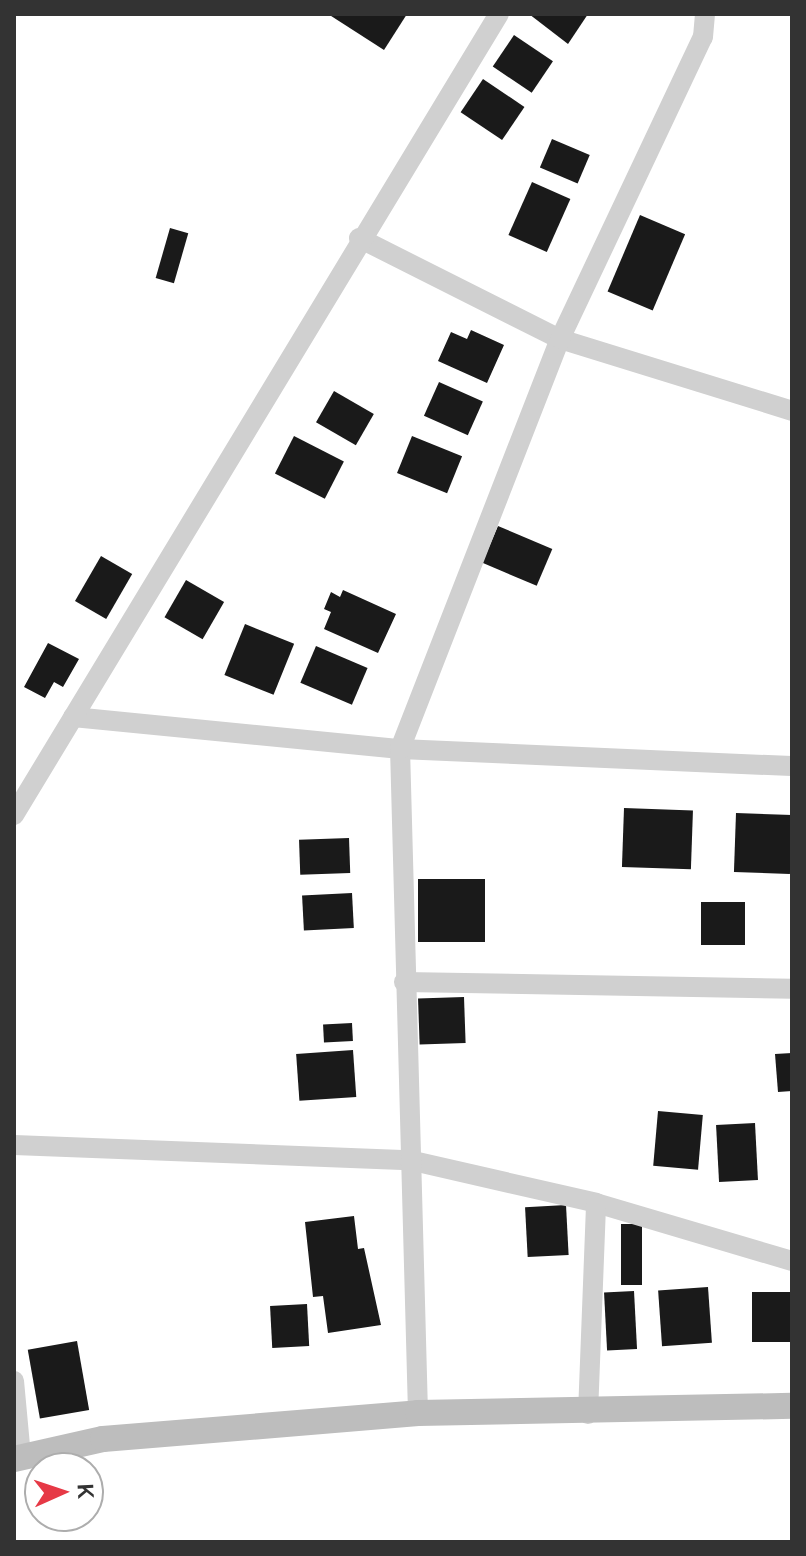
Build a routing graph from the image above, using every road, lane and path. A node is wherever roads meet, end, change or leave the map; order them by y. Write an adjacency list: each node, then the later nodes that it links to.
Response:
1 (499, 14): 3 (street)
2 (705, 14): 4 (street)
3 (359, 238): 4 (street); 6 (street)
4 (560, 339): 5 (street); 7 (street)
5 (792, 411)
6 (73, 717): 7 (street); 9 (street)
7 (400, 749): 8 (street); 10 (street)
8 (792, 766)
9 (14, 815)
10 (404, 982): 11 (street); 13 (street)
11 (792, 989)
12 (14, 1145): 13 (street)
13 (409, 1160): 14 (street); 18 (street)
14 (596, 1203): 15 (street); 19 (street)
15 (792, 1261)
16 (14, 1381): 20 (street)
17 (792, 1406): 19 (street)
18 (418, 1413): 19 (street); 20 (street)
19 (588, 1414)
20 (17, 1458)

